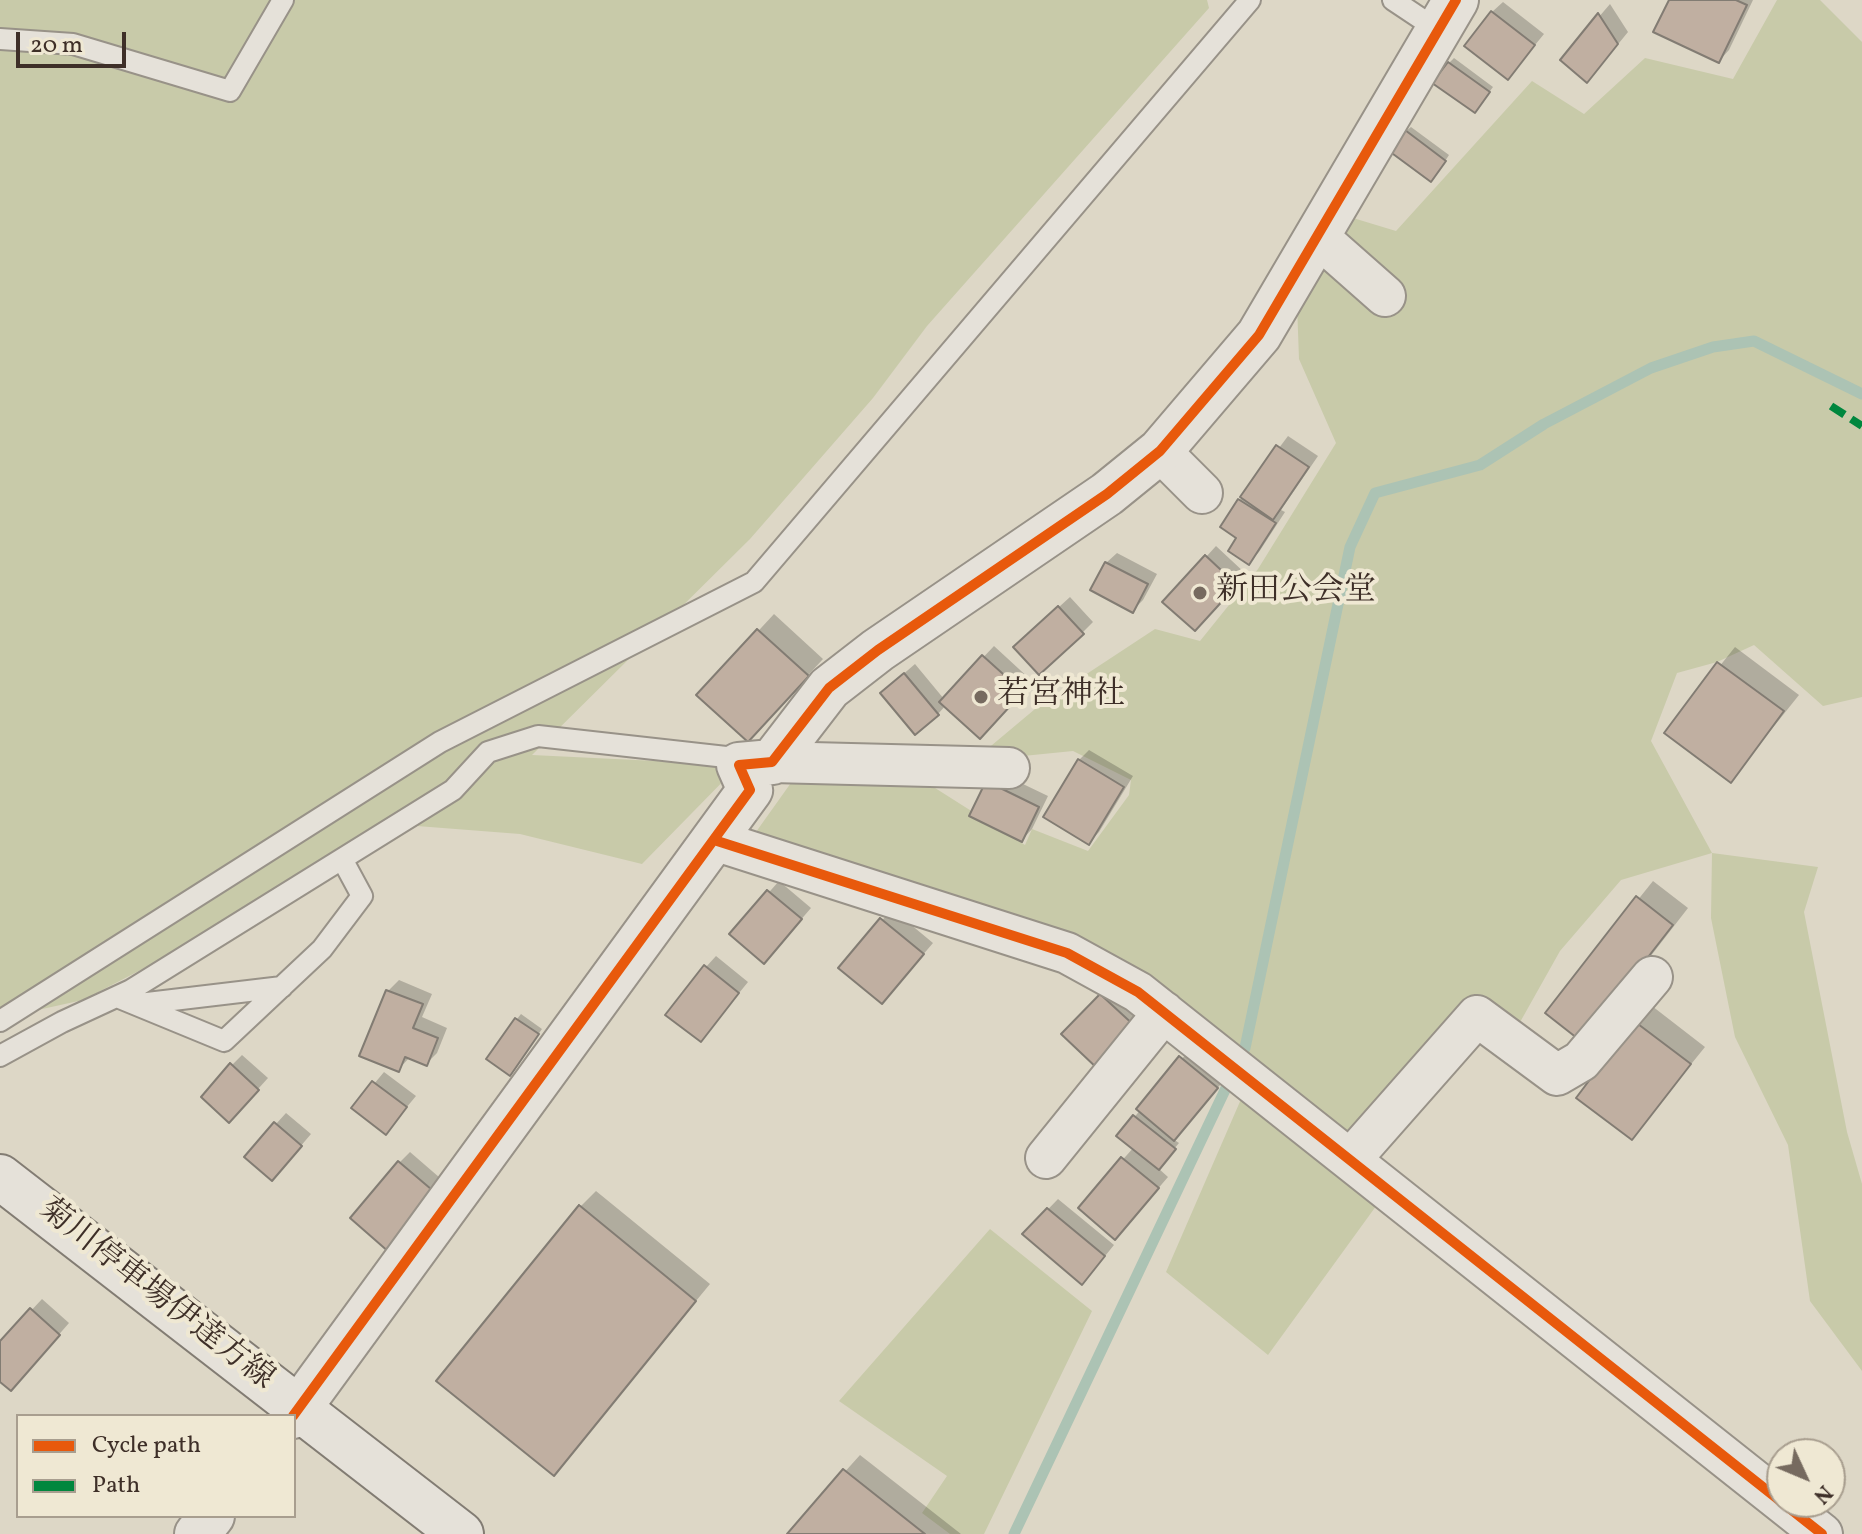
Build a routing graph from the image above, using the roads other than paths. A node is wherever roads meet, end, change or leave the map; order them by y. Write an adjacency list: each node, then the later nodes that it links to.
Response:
1 (283, 0): 5 (lane)
2 (1250, 0): 18 (lane)
3 (1393, 0): 4 (lane)
4 (1447, 15): 6 (street)
5 (0, 39)
6 (1317, 236): 7 (street); 8 (street)
7 (1385, 296)
8 (1160, 451): 9 (street); 10 (street)
9 (1202, 493)
10 (772, 762): 11 (street); 12 (street); 13 (lane)
11 (1009, 768)
12 (714, 840): 17 (street); 23 (street)
13 (342, 859): 15 (lane); 16 (lane)
14 (1652, 977): 21 (street)
15 (282, 987): 16 (lane); 16 (lane)
16 (126, 1001): 19 (lane)
17 (1164, 1012): 20 (street); 21 (street)
18 (0, 1021)
19 (0, 1056)
20 (1046, 1158)
21 (1350, 1160): 27 (street)
22 (0, 1177): 23 (street, 菊川停車場伊達方線)
23 (297, 1412): 26 (street, 菊川停車場伊達方線)
24 (210, 1518): 25 (street)
25 (197, 1534)
26 (461, 1534)
27 (1822, 1534)

